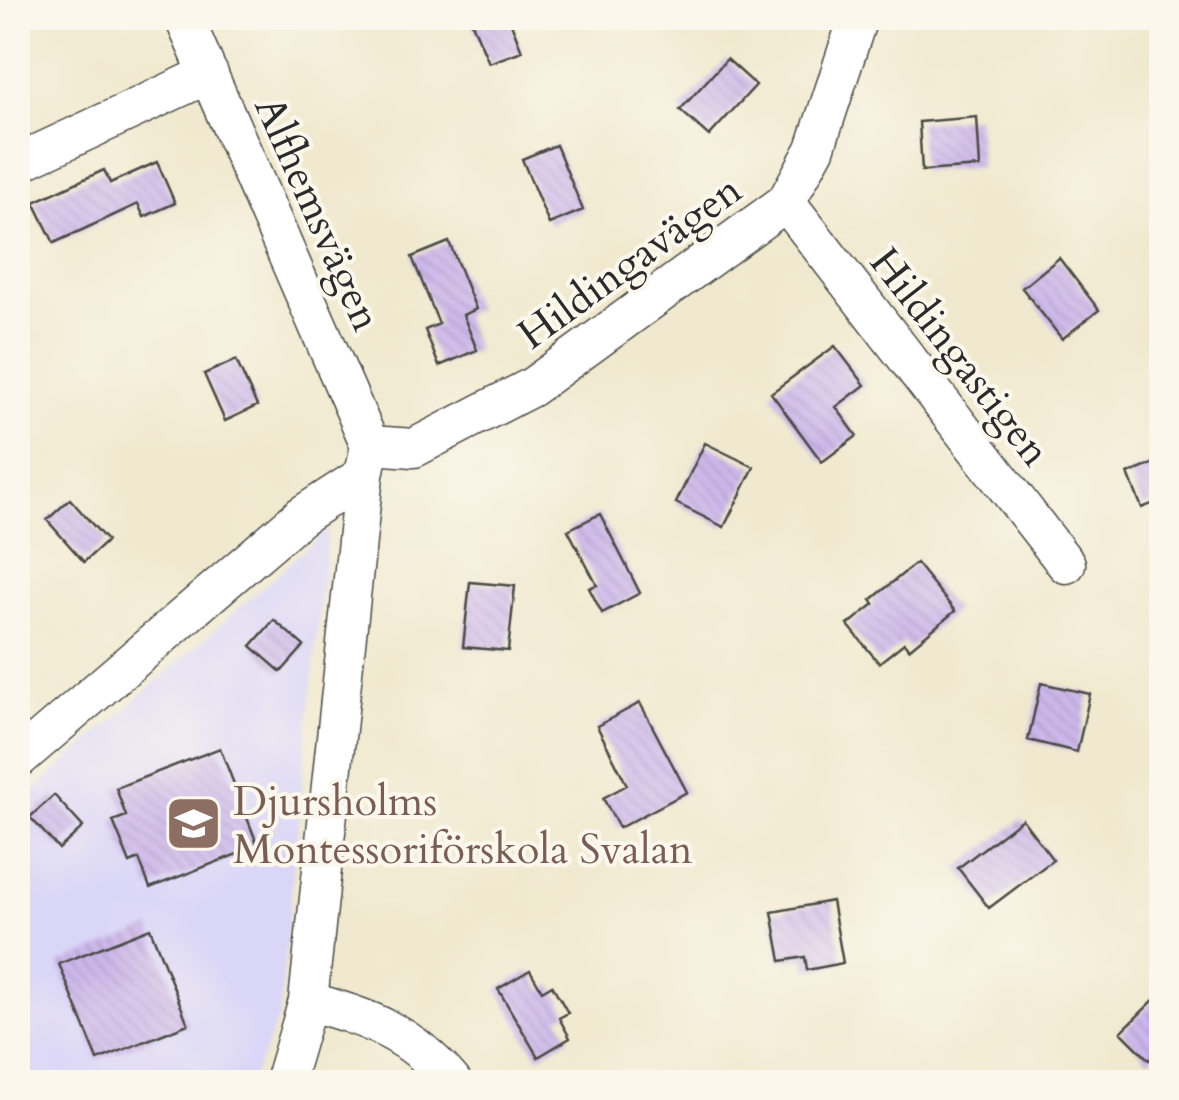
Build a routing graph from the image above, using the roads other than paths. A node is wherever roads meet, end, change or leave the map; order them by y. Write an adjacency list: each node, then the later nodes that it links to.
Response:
1 (184, 18): 3 (street, Alfhemsvägen)
2 (858, 18): 5 (street, Hildingavägen)
3 (209, 74): 4 (street); 6 (street, Alfhemsvägen)
4 (18, 163)
5 (786, 202): 6 (street, Hildingavägen); 7 (street, Hildingastigen)
6 (367, 460): 8 (street); 9 (street)
7 (1066, 564)
8 (18, 759)
9 (308, 1001): 10 (street); 11 (street)
10 (284, 1082)
11 (452, 1082)

